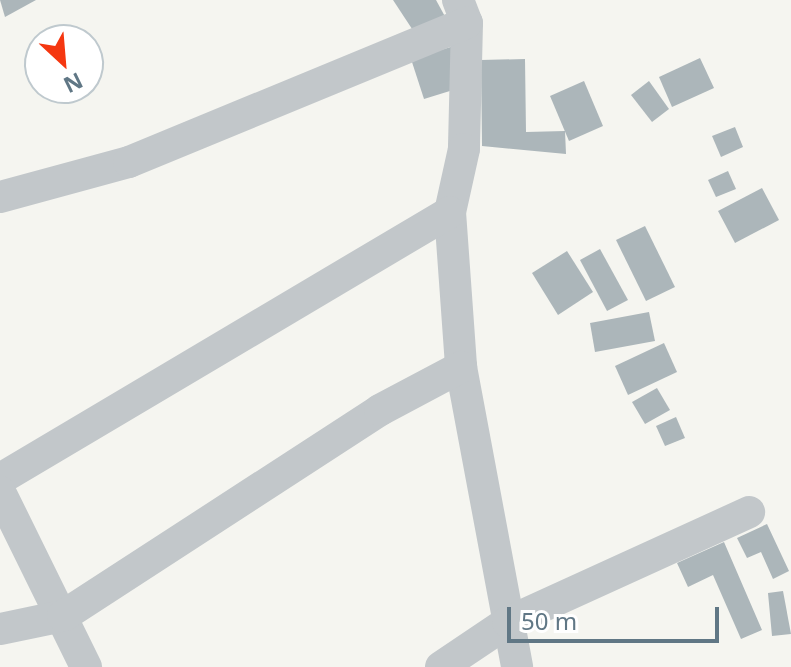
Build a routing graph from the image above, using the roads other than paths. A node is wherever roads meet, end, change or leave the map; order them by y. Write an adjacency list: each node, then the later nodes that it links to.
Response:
1 (462, 11): 2 (street); 3 (street)
2 (0, 197)
3 (450, 212): 4 (street); 5 (street)
4 (461, 367): 8 (street); 9 (street)
5 (0, 479)
6 (0, 492): 8 (street)
7 (749, 512): 9 (street)
8 (63, 616): 10 (street); 11 (street)
9 (508, 622): 12 (street); 13 (street)
10 (0, 629)
11 (86, 667)
12 (441, 667)
13 (517, 667)

